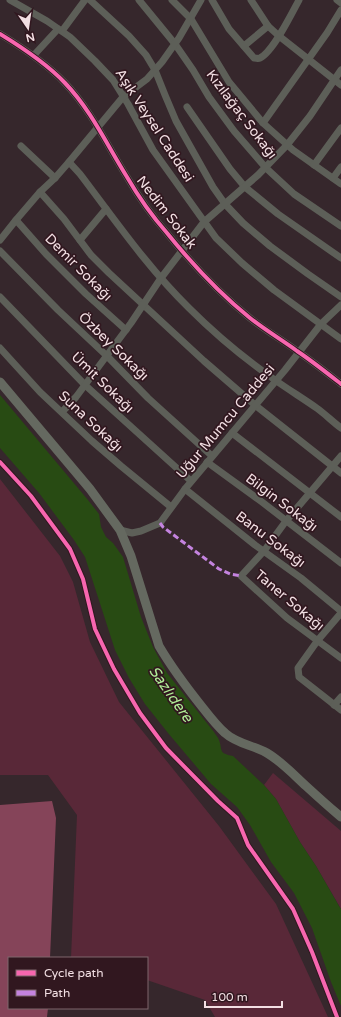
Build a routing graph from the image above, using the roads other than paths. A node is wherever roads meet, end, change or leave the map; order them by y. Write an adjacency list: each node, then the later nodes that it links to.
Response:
1 (10, 0): 15 (street, Aşık Veysel Caddesi)
2 (85, 0): 15 (street)
3 (90, 0): 22 (street)
4 (139, 0): 18 (street, Kızılağaç Sokağı)
5 (172, 0): 13 (street)
6 (201, 0): 13 (street)
7 (212, 0): 19 (street)
8 (299, 0): 17 (street)
9 (337, 0): 11 (street)
10 (252, 1): 14 (street)
11 (341, 3)
12 (341, 10): 21 (street)
13 (191, 19): 18 (street); 28 (street)
14 (268, 26): 17 (street); 19 (street)
15 (60, 30): 20 (street); 26 (street, Aşık Veysel Caddesi)
16 (0, 34): 20 (street, Nedim Sokak)
17 (279, 36): 19 (street); 21 (street)
18 (175, 44): 22 (street); 36 (street, Kızılağaç Sokağı)
19 (244, 46)
20 (34, 55): 29 (street, Nedim Sokak)
21 (308, 59): 24 (street); 28 (street)
22 (155, 70): 26 (street); 42 (street)
23 (341, 70): 24 (street)
24 (334, 80): 25 (street); 31 (street)
25 (341, 85)
26 (123, 97): 29 (street); 45 (street, Aşık Veysel Caddesi)
27 (187, 107): 40 (street)
28 (263, 122): 31 (street)
29 (99, 127): 33 (street); 49 (street, Nedim Sokak)
30 (341, 128): 34 (street)
31 (287, 145): 34 (street); 36 (street)
32 (21, 146): 37 (street)
33 (69, 162): 37 (street); 43 (street)
34 (314, 165): 38 (street)
35 (341, 167): 38 (street)
36 (266, 168): 40 (street); 46 (street, Kızılağaç Sokağı)
37 (55, 178): 41 (street)
38 (334, 178): 39 (street)
39 (341, 184)
40 (245, 187): 42 (street); 51 (street)
41 (40, 192): 44 (street); 48 (street)
42 (225, 204): 45 (street); 54 (street)
43 (106, 208): 48 (street); 52 (street)
44 (16, 220): 47 (street); 58 (street, Demir Sokağı)
45 (204, 222): 49 (street); 57 (street, Aşık Veysel Caddesi)
46 (341, 226)
47 (0, 240)
48 (80, 240): 55 (street)
49 (182, 250): 52 (street); 61 (street, Nedim Sokak)
50 (0, 251): 62 (street, Özbey Sokağı)
51 (341, 258)
52 (161, 278): 55 (street); 63 (street)
53 (0, 297): 66 (street, Ümit Sokağı)
54 (341, 297)
55 (143, 304): 58 (street); 67 (street)
56 (341, 305): 57 (street, Uğur Mumcu Caddesi)
57 (321, 324): 59 (street, Aşık Veysel Caddesi); 61 (street, Uğur Mumcu Caddesi)
58 (126, 330): 62 (street)
59 (341, 339)
60 (0, 348): 68 (street, Suna Sokağı)
61 (299, 352): 63 (street, Uğur Mumcu Caddesi); 65 (street, Nedim Sokak)
62 (107, 356): 66 (street); 72 (street, Özbey Sokağı)
63 (276, 381): 67 (street, Uğur Mumcu Caddesi); 69 (street)
64 (0, 382): 81 (main road)
65 (341, 384)
66 (85, 385): 68 (street); 75 (street, Ümit Sokağı)
67 (255, 405): 70 (street, Uğur Mumcu Caddesi); 73 (street)
68 (62, 412): 78 (street, Suna Sokağı)
69 (341, 428)
70 (232, 432): 72 (street, Uğur Mumcu Caddesi); 77 (street)
71 (341, 456): 73 (street)
72 (210, 459): 75 (street, Uğur Mumcu Caddesi); 80 (street, Bilgin Sokağı)
73 (332, 466): 74 (street); 77 (street)
74 (341, 473)
75 (191, 481): 76 (street, Uğur Mumcu Caddesi)
76 (185, 489): 78 (street, Uğur Mumcu Caddesi); 82 (street, Banu Sokağı)
77 (310, 493): 79 (street); 80 (street)
78 (172, 507): 81 (street, Uğur Mumcu Caddesi)
79 (341, 517)
80 (286, 521): 82 (street); 83 (street, Bilgin Sokağı)
81 (120, 530): 90 (main road)
82 (264, 551): 84 (street, Banu Sokağı); 85 (street, Taner Sokağı)
83 (341, 564)
84 (341, 612): 85 (street)
85 (318, 640): 86 (street, Taner Sokağı); 88 (street)
86 (341, 658)
87 (341, 696): 88 (street)
88 (334, 705): 89 (street)
89 (341, 710)
90 (341, 817)

